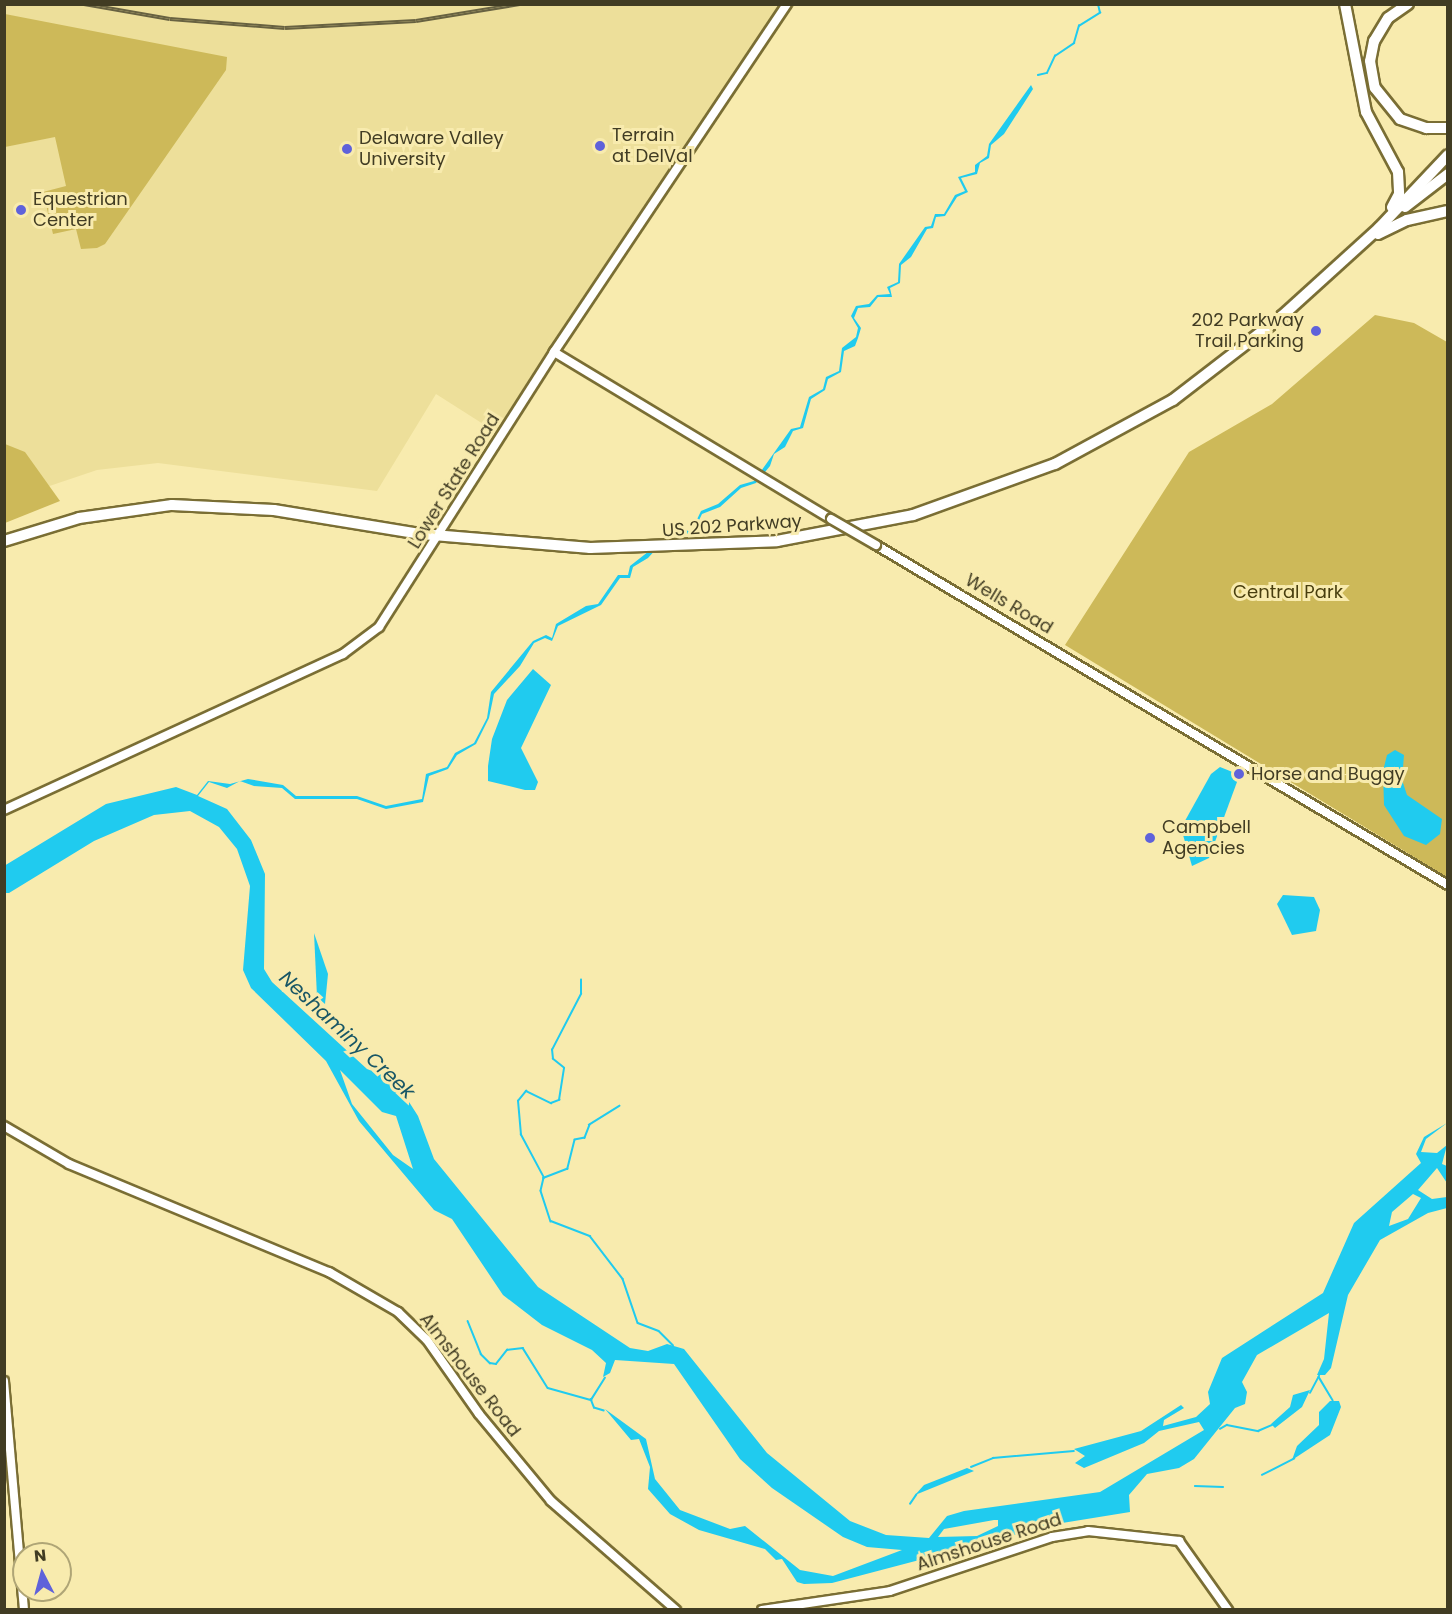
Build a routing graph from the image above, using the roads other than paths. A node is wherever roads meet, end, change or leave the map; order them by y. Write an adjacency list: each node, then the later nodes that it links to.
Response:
1 (787, 4): 10 (street, Lower State Road)
2 (1345, 4): 8 (highway)
3 (1408, 4): 4 (highway)
4 (1448, 128)
5 (1448, 155): 8 (highway, US 202 Parkway)
6 (1448, 174): 8 (highway, US 202 Parkway)
7 (1448, 210): 9 (highway)
8 (1379, 228): 9 (highway, US 202 Parkway)
9 (1364, 242): 11 (highway, US 202 Parkway)
10 (554, 352): 11 (street, Lower State Road); 14 (street, Wells Road, bridge)
11 (439, 536): 12 (highway, US 202 Parkway); 13 (street, Lower State Road)
12 (4, 541)
13 (4, 810)
14 (1448, 885)
15 (4, 1126): 18 (street, Almshouse Road)
16 (4, 1380): 17 (street)
17 (24, 1610)
18 (676, 1610)
19 (762, 1610): 20 (street, Almshouse Road)
20 (1228, 1610)

